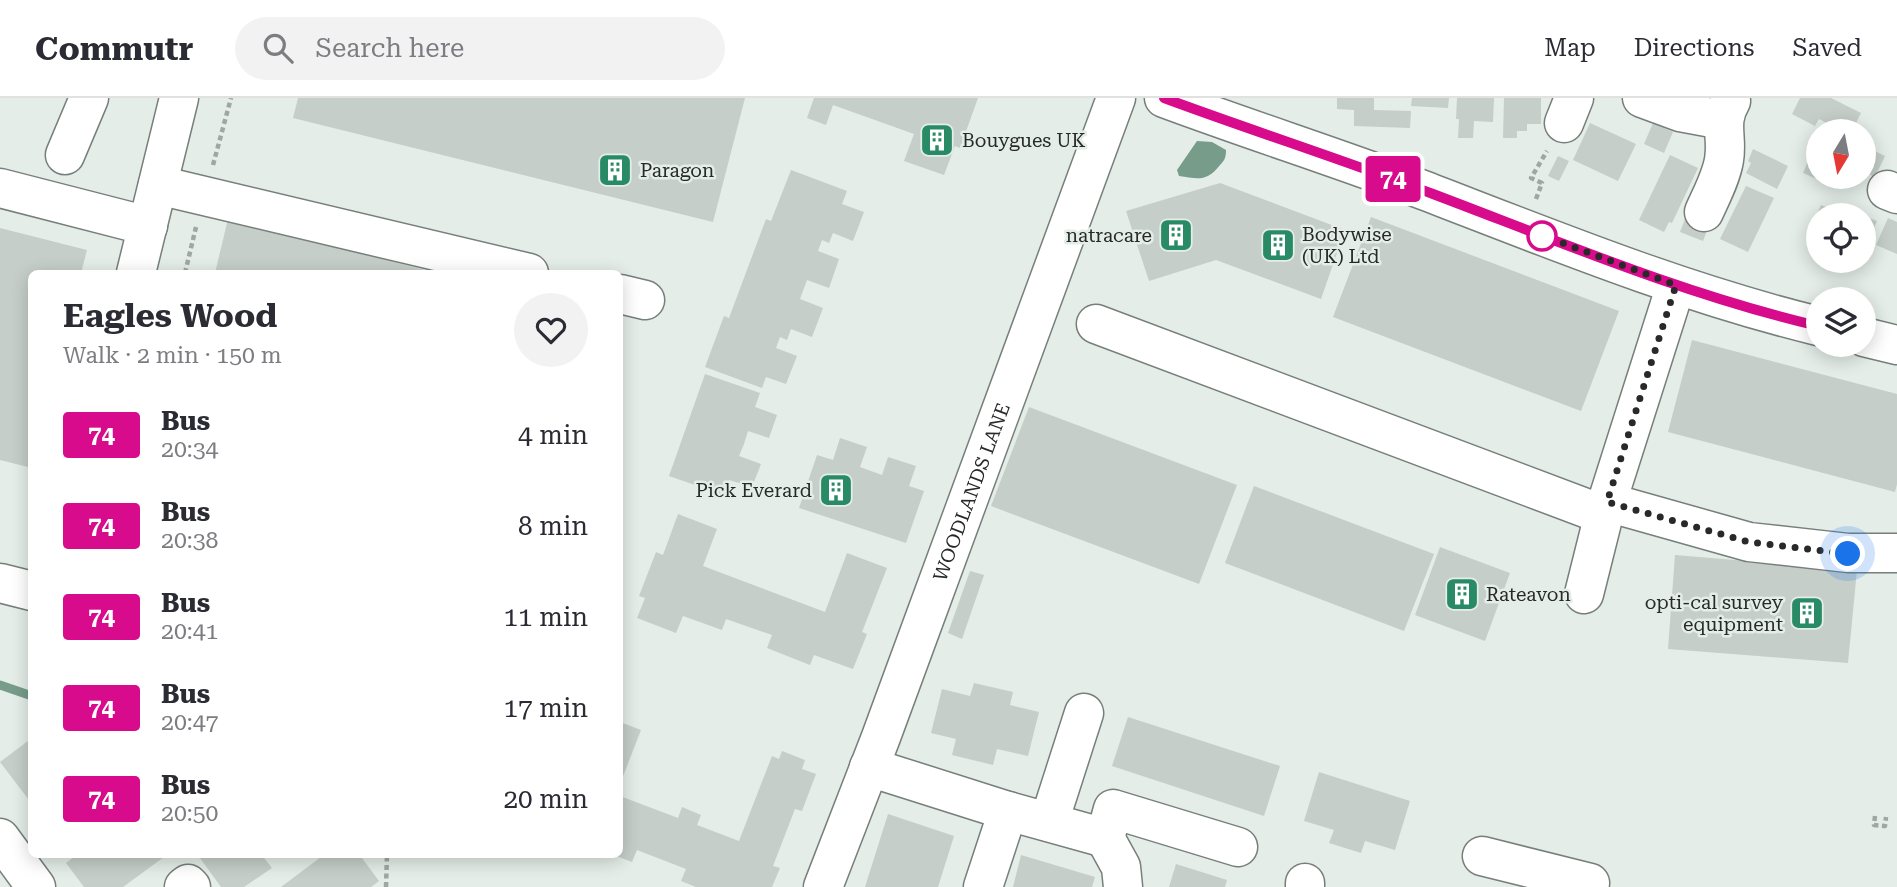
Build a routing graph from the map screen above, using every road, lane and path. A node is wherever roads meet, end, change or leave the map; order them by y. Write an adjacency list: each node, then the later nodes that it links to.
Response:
1 (89, 98): 7 (street)
2 (179, 98): 8 (street)
3 (1116, 98): 26 (street, WOODLANDS LANE)
4 (1164, 98): 12 (street)
5 (1642, 98): 10 (street)
6 (1569, 111): 12 (path)
7 (65, 155)
8 (158, 185): 11 (street); 14 (street)
9 (0, 188): 11 (street)
10 (1704, 212)
11 (148, 226): 13 (street)
12 (1525, 230): 15 (street)
13 (137, 270)
14 (517, 270)
15 (1676, 285): 16 (street); 20 (street)
16 (1806, 323)
17 (1096, 324): 20 (street)
18 (1876, 340): 19 (street)
19 (1897, 345)
20 (1605, 509): 21 (street); 24 (street)
21 (1897, 553)
22 (0, 583): 23 (street)
23 (28, 590)
24 (1584, 594)
25 (1084, 713): 30 (street)
26 (869, 767): 27 (street); 40 (street, WOODLANDS LANE)
27 (1008, 811): 30 (street); 41 (street)
28 (1875, 816): 29 (path)
29 (1886, 817)
30 (1049, 822): 32 (street)
31 (0, 838): 36 (street)
32 (1105, 838): 33 (street); 42 (street)
33 (1238, 847)
34 (1482, 856): 43 (street)
35 (387, 858): 39 (path)
36 (36, 887)
37 (184, 887): 38 (street)
38 (191, 887)
39 (386, 887)
40 (823, 887)
41 (983, 887)
42 (1123, 887)
43 (1589, 887)

